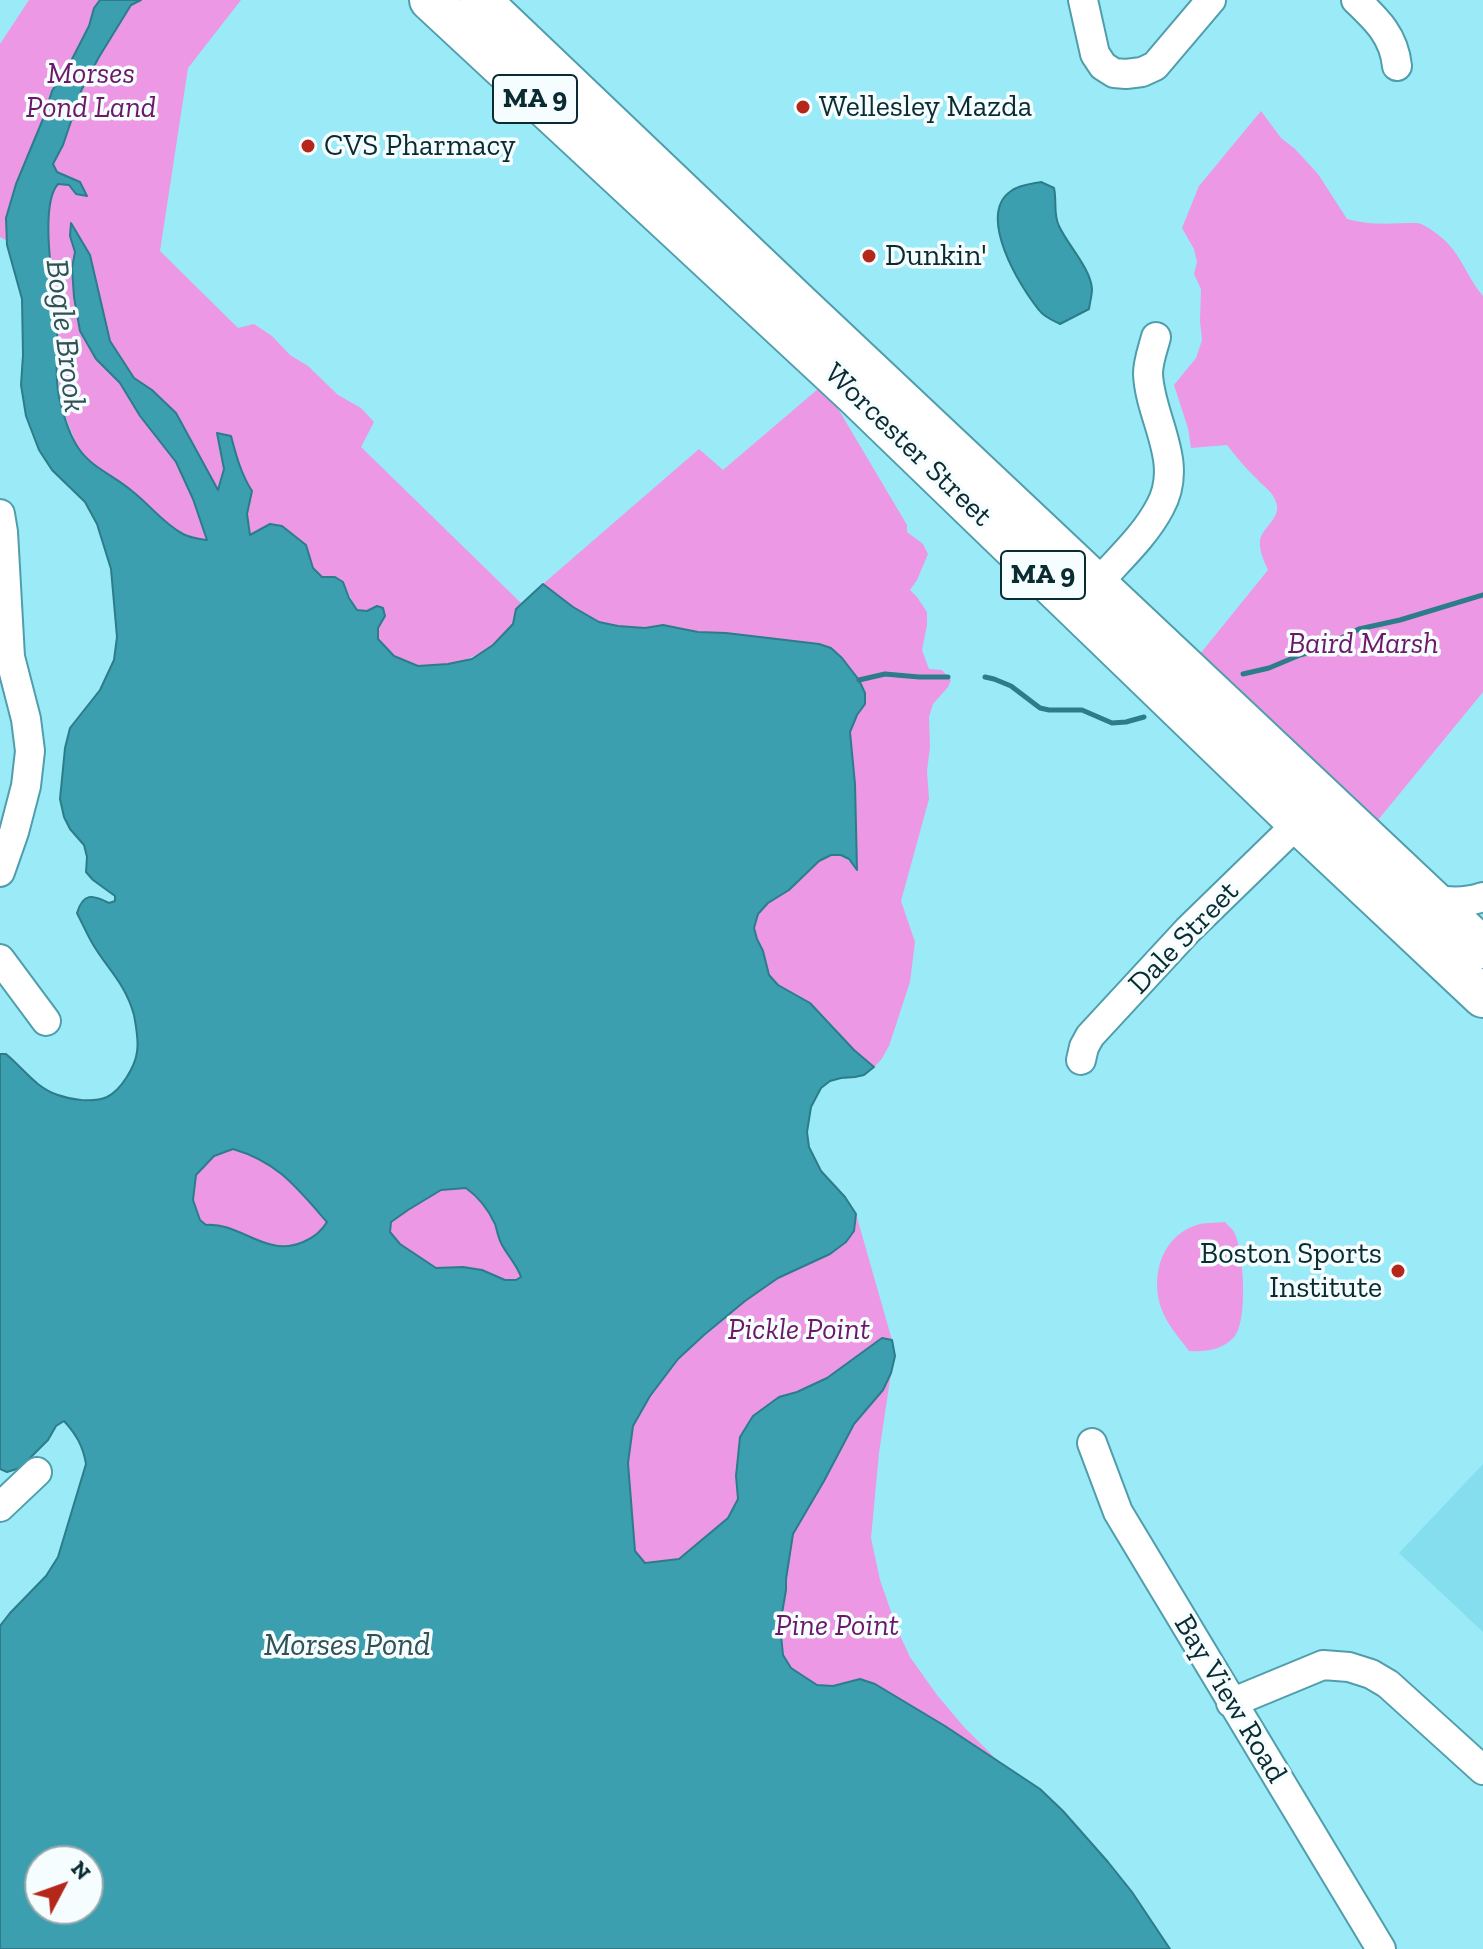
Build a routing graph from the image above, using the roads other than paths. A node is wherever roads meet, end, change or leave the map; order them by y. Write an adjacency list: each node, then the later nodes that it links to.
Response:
1 (430, 0): 10 (highway, Worcester Street / MA 9)
2 (480, 0): 9 (highway, Worcester Street / MA 9)
3 (1083, 0): 4 (street)
4 (1211, 0)
5 (1356, 0): 6 (street)
6 (1397, 66)
7 (1156, 337): 9 (street)
8 (0, 514): 11 (street)
9 (1097, 584): 13 (highway, Worcester Street / MA 9)
10 (1298, 823): 16 (highway, Worcester Street / MA 9); 18 (street, Dale Street)
11 (0, 872)
12 (1483, 897): 13 (street)
13 (1430, 898): 14 (highway, Worcester Street / MA 9)
14 (1483, 948)
15 (0, 959): 17 (street)
16 (1483, 997)
17 (46, 1021)
18 (1081, 1060)
19 (1092, 1443): 22 (street, Bay View Road)
20 (37, 1472): 21 (street)
21 (0, 1507)
22 (1231, 1703): 23 (street); 24 (street, Bay View Road)
23 (1483, 1770)
24 (1381, 1949)

